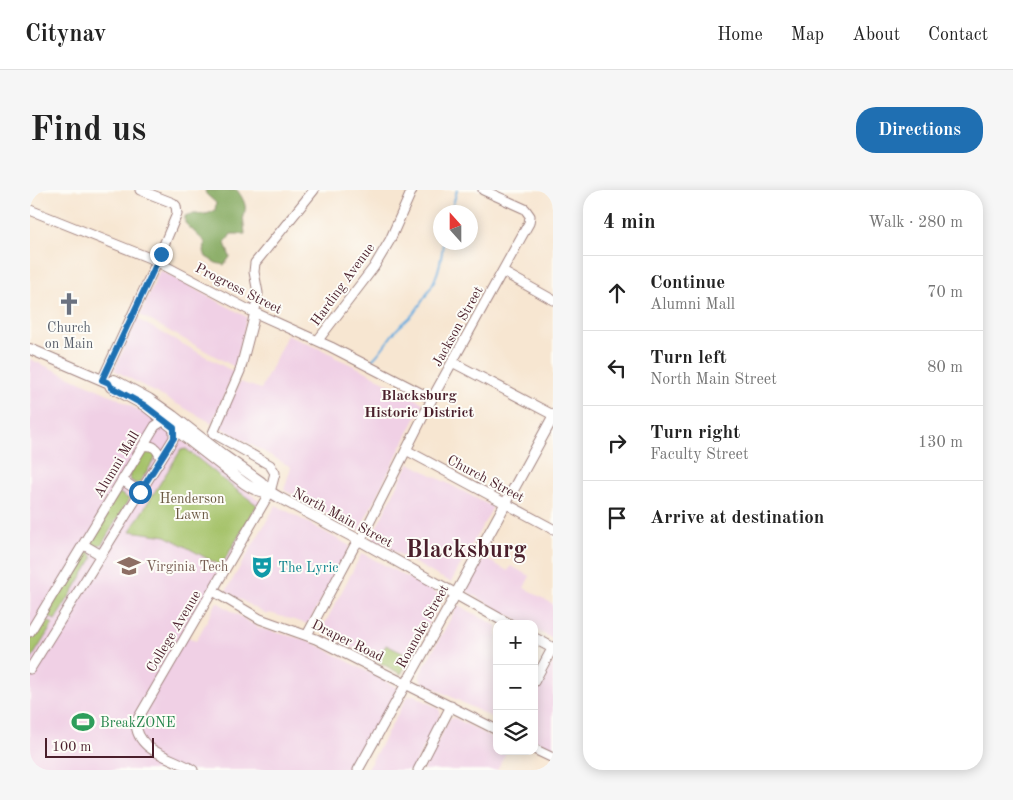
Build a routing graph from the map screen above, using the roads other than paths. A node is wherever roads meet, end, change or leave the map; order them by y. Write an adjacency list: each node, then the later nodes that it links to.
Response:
1 (140, 190): 6 (street)
2 (314, 190): 9 (street)
3 (412, 190): 10 (street, Harding Avenue)
4 (483, 190): 7 (street, Jackson Street)
5 (30, 210): 6 (street, Progress Street)
6 (158, 261): 9 (street, Progress Street); 13 (street)
7 (503, 272): 8 (street); 12 (street, Jackson Street)
8 (553, 300)
9 (255, 313): 10 (street, Progress Street); 23 (street)
10 (318, 340): 14 (street, Progress Street)
11 (30, 349): 13 (main road, North Main Street)
12 (452, 362): 14 (street, Jackson Street); 15 (street)
13 (105, 382): 16 (main road, North Main Street)
14 (432, 399): 19 (street, Jackson Street)
15 (553, 416): 24 (main road, Roanoke Street)
16 (168, 418): 17 (main road, North Main Street); 18 (street, Alumni Mall); 23 (main road, North Main Street)
17 (174, 428): 20 (street); 23 (main road, North Main Street)
18 (142, 446): 20 (street); 21 (street, Alumni Mall)
19 (406, 450): 24 (street, Church Street); 26 (street, Jackson Street)
20 (161, 459): 22 (street)
21 (122, 480): 22 (street); 27 (street, Alumni Mall)
22 (140, 492): 28 (street)
23 (270, 492): 26 (main road, North Main Street); 29 (street, College Avenue)
24 (505, 504): 25 (street, Church Street); 30 (main road, Roanoke Street)
25 (553, 529)
26 (359, 540): 30 (main road, North Main Street); 33 (street, Jackson Street)
27 (84, 545): 28 (street); 32 (street, Alumni Mall)
28 (101, 555): 36 (street)
29 (213, 591): 33 (street, Draper Road); 43 (street, College Avenue)
30 (456, 594): 31 (main road, North Main Street); 38 (street, Roanoke Street)
31 (502, 620)
32 (30, 632)
33 (307, 635): 38 (street, Draper Road)
34 (538, 640): 35 (main road)
35 (553, 648): 37 (street)
36 (30, 669)
37 (538, 675)
38 (406, 684): 39 (street, Draper Road); 44 (street, Roanoke Street)
39 (452, 706): 40 (street, Draper Road); 45 (street)
40 (493, 728)
41 (538, 751): 42 (street)
42 (553, 758)
43 (193, 770)
44 (358, 770)
45 (418, 770)

